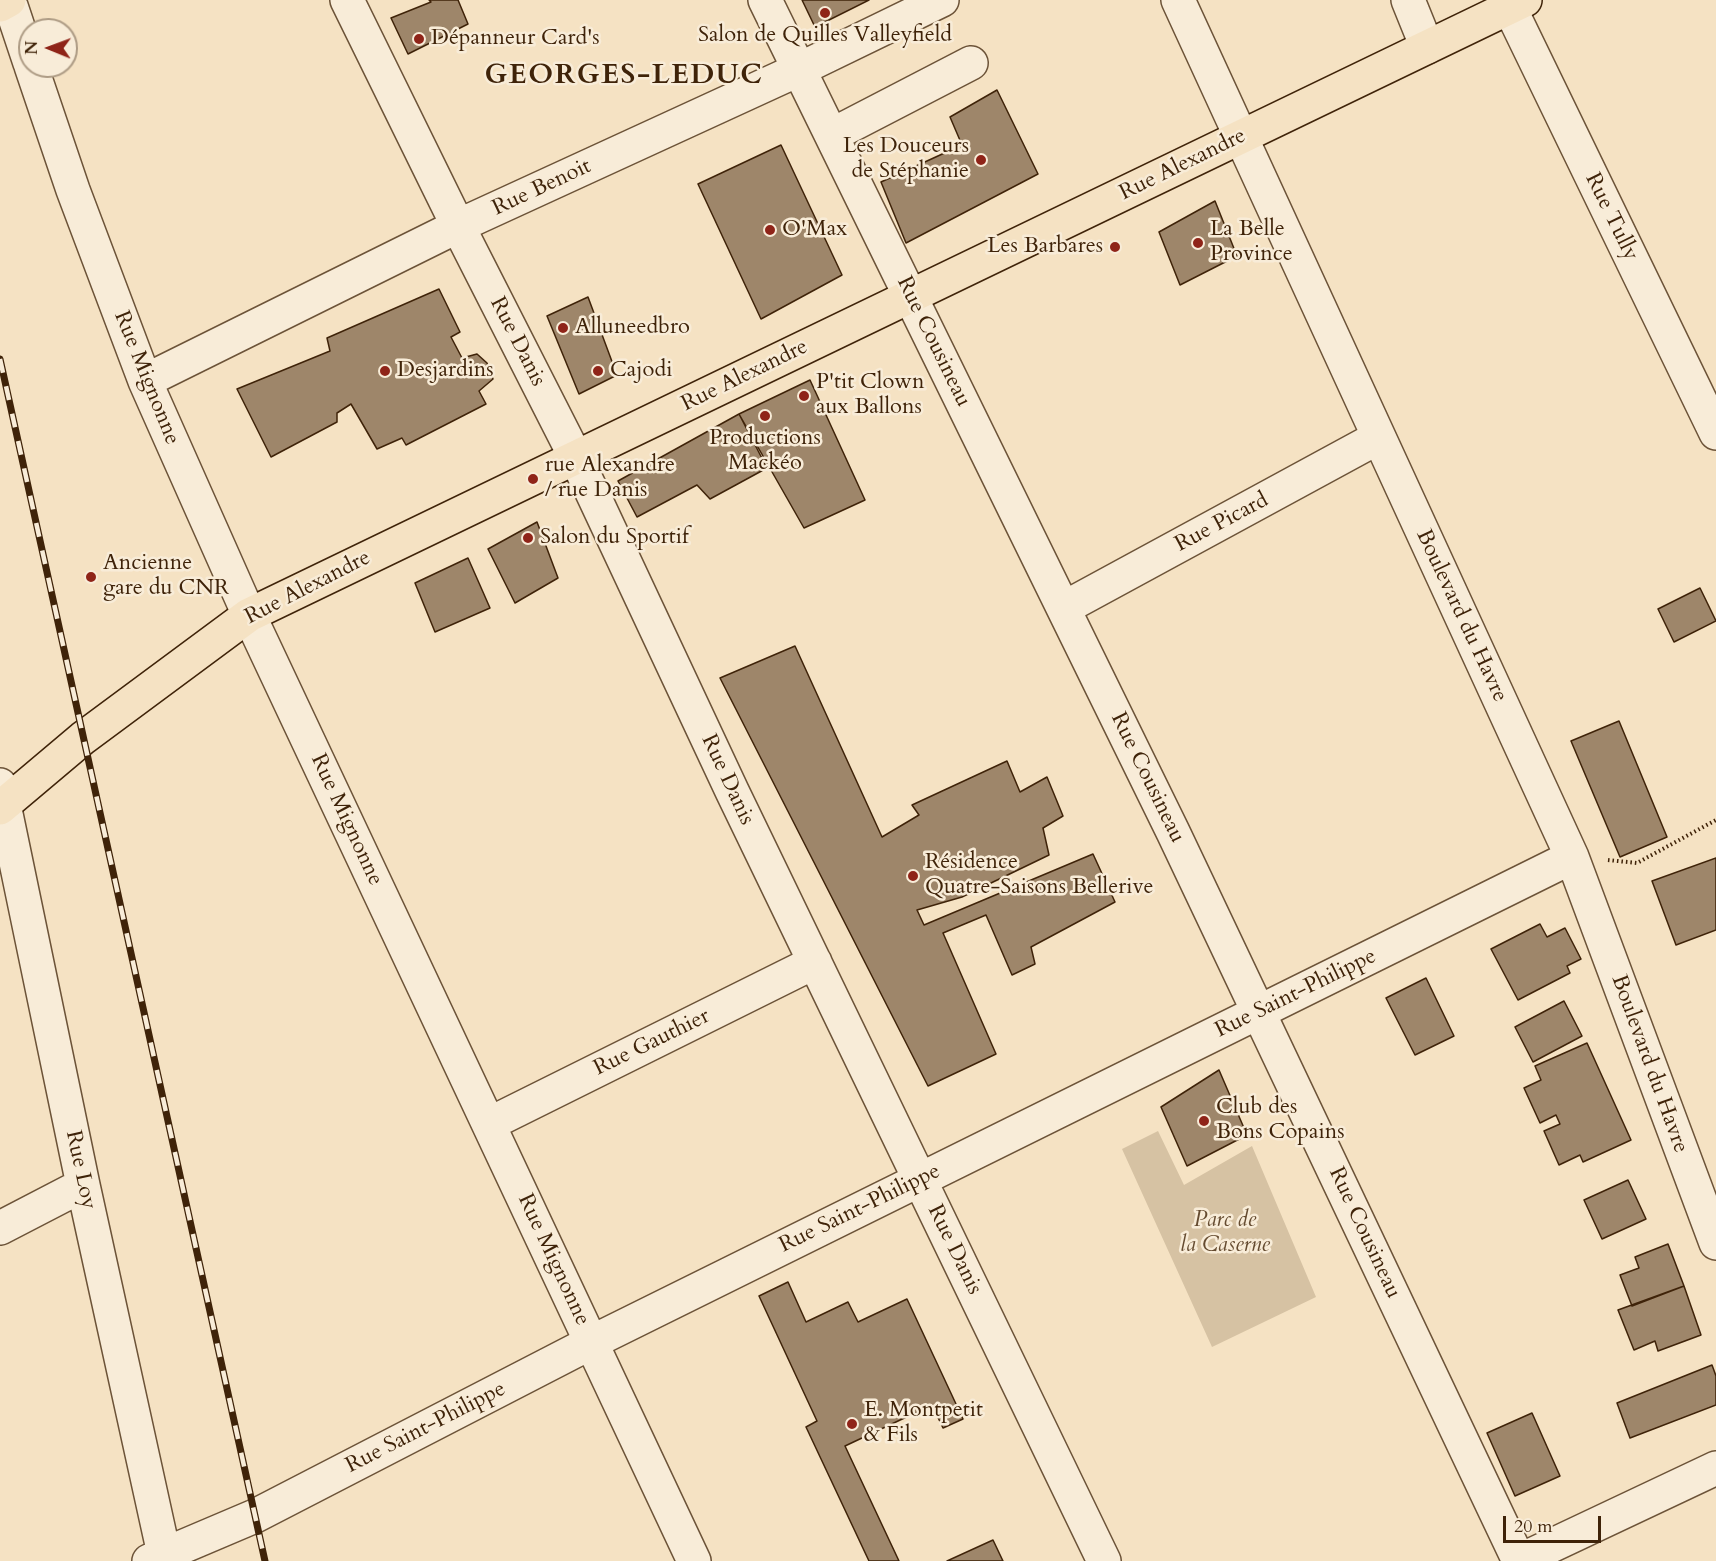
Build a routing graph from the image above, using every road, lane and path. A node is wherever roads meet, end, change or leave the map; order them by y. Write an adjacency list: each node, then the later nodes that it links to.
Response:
1 (9, 0): 8 (main road); 9 (street, Rue Mignonne)
2 (347, 0): 16 (street, Rue Danis)
3 (765, 0): 12 (street, Rue Cousineau)
4 (942, 0): 12 (street, Rue Benoit)
5 (1178, 0): 15 (street, Boulevard du Havre)
6 (1407, 0): 10 (street)
7 (1513, 2): 10 (main road, Rue Alexandre); 19 (street, Rue Tully)
8 (0, 5)
9 (18, 26)
10 (1427, 47): 15 (main road, Rue Alexandre)
11 (971, 63): 14 (street)
12 (800, 69): 14 (street, Rue Cousineau); 16 (street, Rue Benoit)
13 (36, 78): 18 (street, Rue Mignonne)
14 (832, 135): 17 (street, Rue Cousineau)
15 (1242, 137): 17 (main road, Rue Alexandre); 20 (street, Boulevard du Havre)
16 (458, 226): 18 (street, Rue Benoit); 21 (street, Rue Danis)
17 (911, 296): 21 (main road, Rue Alexandre); 22 (street, Rue Cousineau)
18 (145, 381): 23 (street, Rue Mignonne)
19 (1716, 433)
20 (1379, 437): 22 (street, Rue Picard); 26 (street, Boulevard du Havre)
21 (576, 458): 23 (main road, Rue Alexandre); 27 (street, Rue Danis)
22 (1064, 608): 28 (street, Rue Cousineau)
23 (249, 615): 24 (main road, Rue Alexandre); 29 (street, Rue Mignonne)
24 (1, 799): 31 (street, Rue Loy)
25 (1716, 820): 26 (path)
26 (1572, 857): 28 (street, Rue Saint-Philippe); 33 (street, Boulevard du Havre)
27 (815, 962): 29 (street, Rue Gauthier); 30 (street, Rue Danis)
28 (1259, 1012): 30 (street, Rue Saint-Philippe); 39 (street, Rue Cousineau)
29 (489, 1124): 34 (street, Rue Mignonne)
30 (921, 1179): 34 (street, Rue Saint-Philippe); 38 (street, Rue Danis)
31 (83, 1185): 32 (street); 36 (street, Rue Loy)
32 (0, 1228)
33 (1716, 1243)
34 (592, 1342): 36 (street, Rue Saint-Philippe); 37 (street, Rue Mignonne)
35 (1716, 1468): 39 (street)
36 (156, 1557)
37 (694, 1561)
38 (1104, 1561)
39 (1519, 1561)

